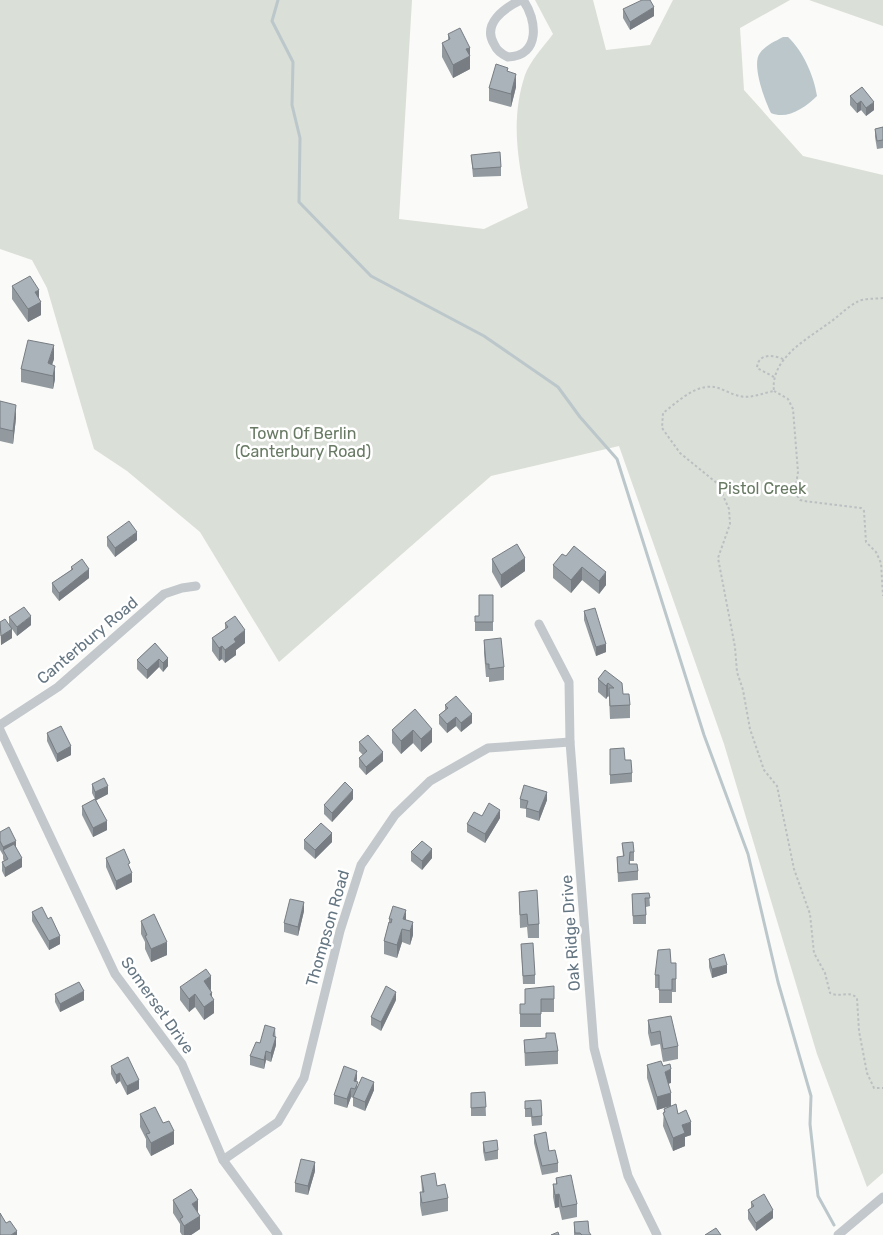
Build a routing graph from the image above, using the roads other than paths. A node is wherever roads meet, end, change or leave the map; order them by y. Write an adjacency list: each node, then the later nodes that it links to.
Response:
1 (522, 0): 1 (street)
2 (196, 586): 4 (street, Canterbury Road)
3 (539, 624): 6 (street, Oak Ridge Drive)
4 (0, 724)
5 (0, 730): 7 (street, Somerset Drive)
6 (570, 742): 7 (street, Thompson Road); 10 (street, Oak Ridge Drive)
7 (223, 1160): 9 (street, Somerset Drive)
8 (883, 1197): 11 (street)
9 (278, 1235)
10 (657, 1235)
11 (838, 1235)

